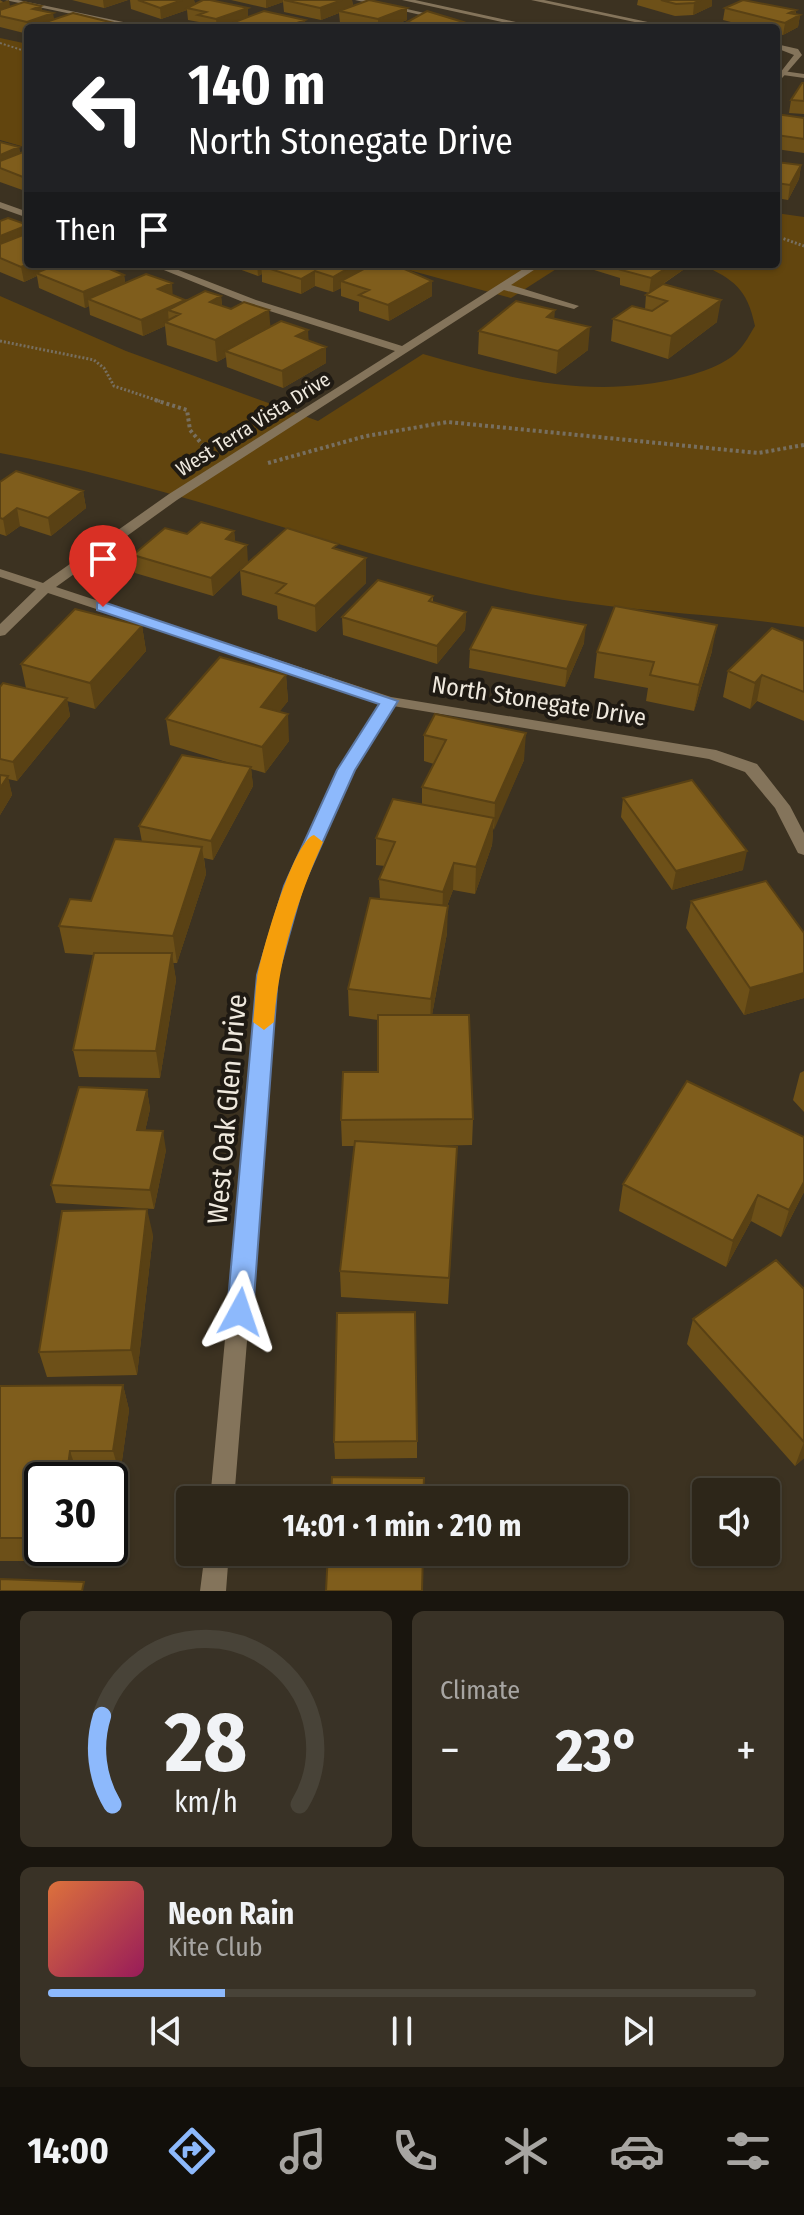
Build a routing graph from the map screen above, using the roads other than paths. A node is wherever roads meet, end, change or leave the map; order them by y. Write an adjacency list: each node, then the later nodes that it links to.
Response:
1 (8, 0): 5 (street)
2 (405, 0): 7 (street)
3 (534, 0): 8 (street)
4 (364, 1): 6 (street)
5 (129, 24)
6 (470, 24)
7 (521, 24)
8 (653, 24)
9 (780, 47): 11 (street)
10 (780, 73): 11 (street)
11 (786, 74): 12 (street); 13 (street)
12 (804, 76)
13 (780, 79)
14 (0, 205): 15 (street)
15 (24, 214)
16 (164, 268): 20 (street)
17 (531, 268): 18 (street, West Terra Vista Drive)
18 (502, 286): 19 (street); 20 (street, West Terra Vista Drive)
19 (574, 306)
20 (401, 349): 22 (street, West Terra Vista Drive)
21 (0, 573): 22 (street, North Stonegate Drive)
22 (45, 588): 23 (street, West Terra Vista Drive); 24 (street, North Stonegate Drive)
23 (0, 632)
24 (389, 701): 25 (street, North Stonegate Drive); 26 (street, West Oak Glen Drive)
25 (804, 849)
26 (223, 1486)
27 (216, 1566): 28 (street)
28 (213, 1591)

